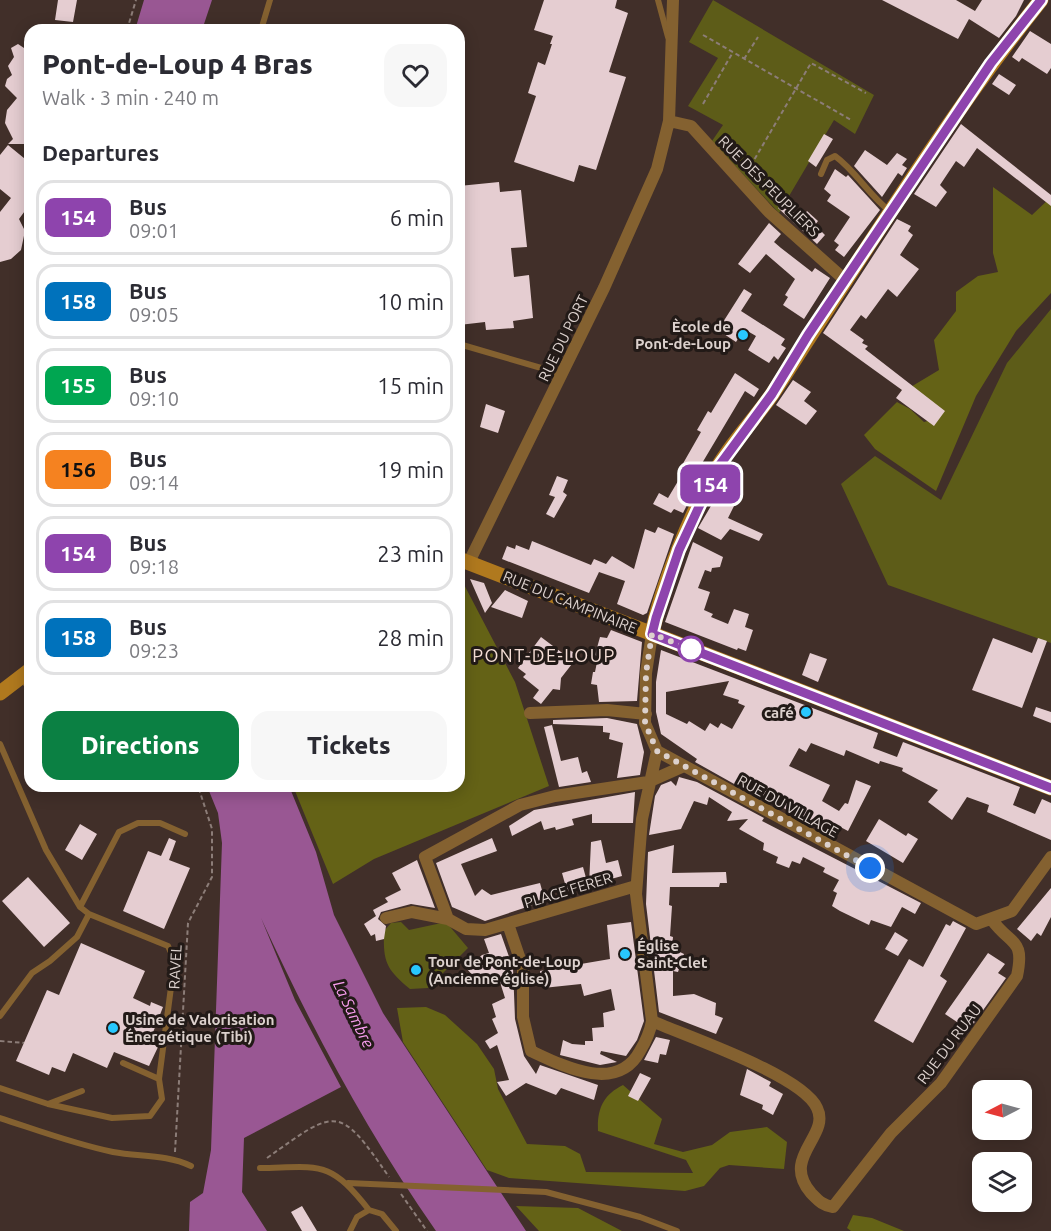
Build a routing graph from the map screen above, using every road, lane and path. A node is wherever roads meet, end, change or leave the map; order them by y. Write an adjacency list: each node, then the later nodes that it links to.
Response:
1 (136, 0): 6 (path)
2 (270, 0): 7 (lane)
3 (658, 0): 10 (lane)
4 (672, 0): 10 (street, RUE DU PORT)
5 (1041, 0): 23 (street)
6 (129, 24)
7 (263, 24)
8 (703, 35): 11 (path)
9 (758, 37): 12 (path)
10 (672, 52): 17 (street, RUE DU PORT)
11 (733, 52): 12 (path); 15 (path)
12 (744, 59): 13 (path)
13 (795, 88): 14 (path); 16 (path); 19 (path)
14 (866, 93)
15 (704, 104)
16 (851, 120)
17 (669, 121): 21 (street, RUE DES PEUPLIERS); 26 (street, RUE DU PORT)
18 (723, 138): 19 (path)
19 (749, 168): 21 (path); 22 (path)
20 (821, 174): 23 (lane)
21 (741, 182): 24 (street, RUE DES PEUPLIERS)
22 (779, 200)
23 (892, 212): 24 (street)
24 (845, 280): 29 (street)
25 (465, 346): 26 (lane)
26 (562, 374): 27 (street, RUE DU PORT)
27 (465, 558)
28 (465, 560): 29 (street, RUE DU CAMPINAIRE)
29 (652, 634): 33 (street); 38 (street, RUE DU CAMPINAIRE)
30 (24, 679): 31 (street)
31 (0, 693)
32 (530, 713): 33 (street)
33 (646, 714): 35 (street)
34 (0, 744): 43 (lane)
35 (657, 751): 36 (street, RUE DU VILLAGE); 37 (street)
36 (684, 766): 37 (street); 47 (street, RUE DU VILLAGE)
37 (648, 782): 42 (street); 46 (street)
38 (1051, 788)
39 (200, 792): 59 (path, RAVEL / RAVeL)
40 (185, 834): 43 (lane)
41 (1051, 857): 47 (street)
42 (636, 886): 48 (street, PLACE FERER); 50 (street)
43 (80, 907): 44 (lane)
44 (89, 914): 49 (lane); 54 (lane)
45 (386, 918): 46 (street, PLACE FERER)
46 (448, 919): 48 (street, PLACE FERER)
47 (992, 920): 50 (street, RUE DU RUAU)
48 (508, 924): 50 (street)
49 (0, 1016)
50 (652, 1021)
51 (0, 1041): 52 (path)
52 (24, 1043)
53 (123, 1063): 54 (lane)
54 (159, 1079): 57 (lane)
55 (0, 1088): 57 (lane)
56 (82, 1091): 57 (lane)
57 (48, 1104)
58 (0, 1118): 59 (lane)
59 (175, 1158): 61 (lane)
60 (260, 1165): 62 (lane); 63 (path)
61 (190, 1166)
62 (348, 1183): 65 (lane); 69 (lane)
63 (393, 1183)
64 (400, 1192): 68 (path)
65 (369, 1209): 66 (lane); 67 (lane)
66 (350, 1231)
67 (396, 1231)
68 (427, 1231)
69 (677, 1231)

